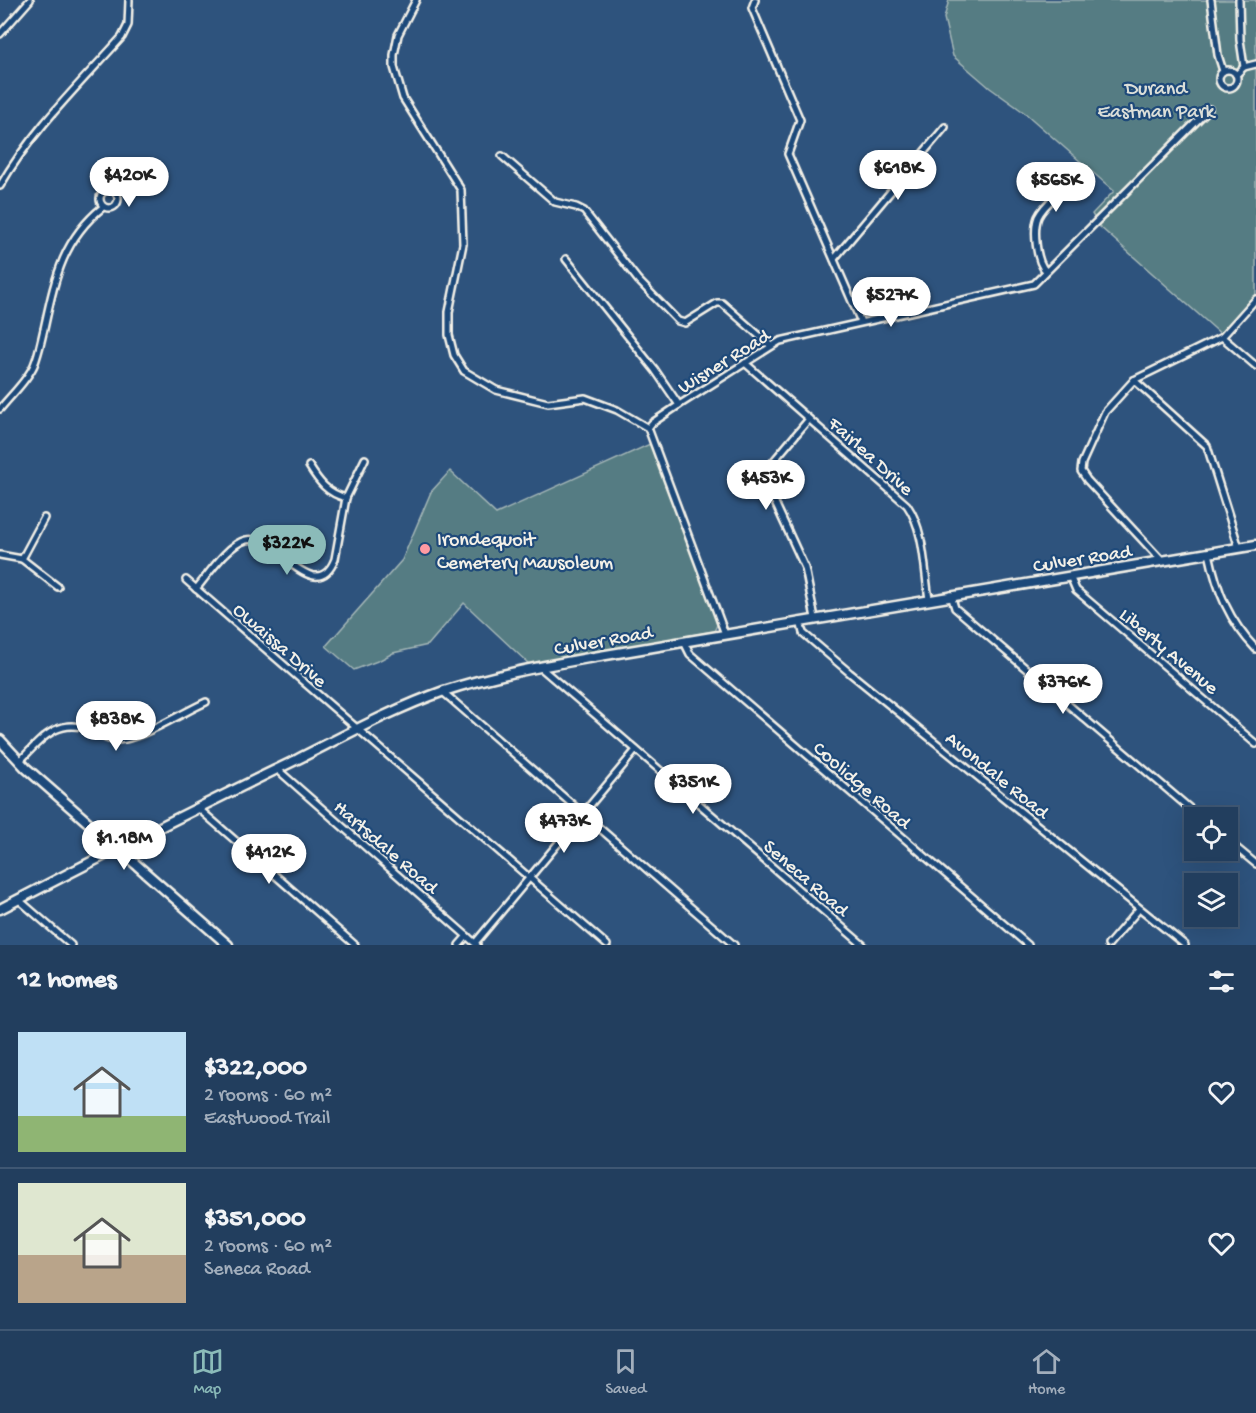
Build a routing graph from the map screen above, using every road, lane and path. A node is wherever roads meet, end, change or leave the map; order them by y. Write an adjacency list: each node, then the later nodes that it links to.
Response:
1 (30, 0): 7 (street)
2 (129, 0): 15 (street)
3 (416, 0): 31 (street)
4 (755, 0): 18 (street)
5 (1211, 0): 10 (street)
6 (1239, 0): 9 (street)
7 (0, 34)
8 (1256, 64): 9 (street)
9 (1244, 67): 11 (street)
10 (1222, 71): 11 (street); 11 (street)
11 (1236, 75)
12 (1209, 109): 20 (street, Wisner Road)
13 (945, 127): 18 (street)
14 (502, 156): 24 (street)
15 (0, 186)
16 (1063, 189): 20 (street)
17 (103, 207): 29 (street)
18 (834, 259): 22 (street)
19 (566, 260): 28 (street)
20 (1046, 271): 22 (street, Wisner Road)
21 (1256, 299): 23 (street)
22 (861, 322): 24 (street, Wisner Road)
23 (1222, 337): 26 (street); 27 (street)
24 (771, 346): 25 (street, Wisner Road)
25 (745, 363): 28 (street, Wisner Road); 30 (street, Fairlea Drive)
26 (1256, 366)
27 (1134, 380): 37 (street); 41 (street)
28 (679, 405): 31 (street, Wisner Road)
29 (0, 409)
30 (809, 419): 47 (street, Fairlea Drive); 48 (street)
31 (648, 428): 50 (street)
32 (364, 459): 34 (street)
33 (309, 466): 34 (street)
34 (346, 498): 45 (street)
35 (44, 518): 40 (street)
36 (1256, 545): 37 (main road, Culver Road)
37 (1239, 548): 38 (main road, Culver Road)
38 (1209, 553): 41 (main road, Culver Road); 52 (street)
39 (0, 555): 40 (street)
40 (22, 559): 44 (street)
41 (1162, 561): 42 (main road, Culver Road)
42 (1070, 576): 46 (main road, Culver Road); 58 (street, Liberty Avenue)
43 (186, 580): 45 (street, Owaissa Drive)
44 (58, 588)
45 (196, 589): 56 (street, Owaissa Drive)
46 (951, 596): 47 (main road, Culver Road); 62 (street)
47 (929, 599): 48 (main road, Culver Road)
48 (815, 618): 49 (main road, Culver Road)
49 (800, 621): 50 (main road, Culver Road); 71 (street, Avondale Road)
50 (725, 634): 51 (main road, Culver Road)
51 (684, 642): 53 (main road, Culver Road); 81 (street, Coolidge Road)
52 (1256, 649)
53 (540, 667): 54 (main road, Culver Road); 59 (street, Seneca Road)
54 (443, 692): 56 (main road, Culver Road); 64 (street)
55 (206, 702): 60 (street)
56 (357, 730): 61 (main road, Culver Road); 68 (street, Owaissa Drive)
57 (0, 740): 60 (main road)
58 (1256, 744)
59 (636, 750): 64 (street); 80 (street, Seneca Road)
60 (20, 762): 65 (main road)
61 (277, 769): 63 (main road, Culver Road); 72 (street, Hartsdale Road)
62 (1188, 807)
63 (198, 808): 65 (main road, Culver Road); 76 (street)
64 (583, 814): 68 (street); 79 (street)
65 (117, 848): 69 (main road, Culver Road); 75 (main road)
66 (1238, 849): 67 (street)
67 (1256, 864)
68 (530, 878): 73 (street); 78 (street, Owaissa Drive)
69 (18, 899): 70 (main road, Culver Road); 74 (street)
70 (0, 909)
71 (1139, 909): 82 (street); 83 (street, Avondale Road)
72 (467, 936): 73 (street, Hartsdale Road); 77 (street)
73 (476, 944)
74 (71, 945)
75 (228, 945)
76 (355, 945)
77 (459, 945)
78 (607, 945)
79 (734, 945)
80 (863, 945)
81 (1028, 945)
82 (1108, 945)
83 (1185, 945)

